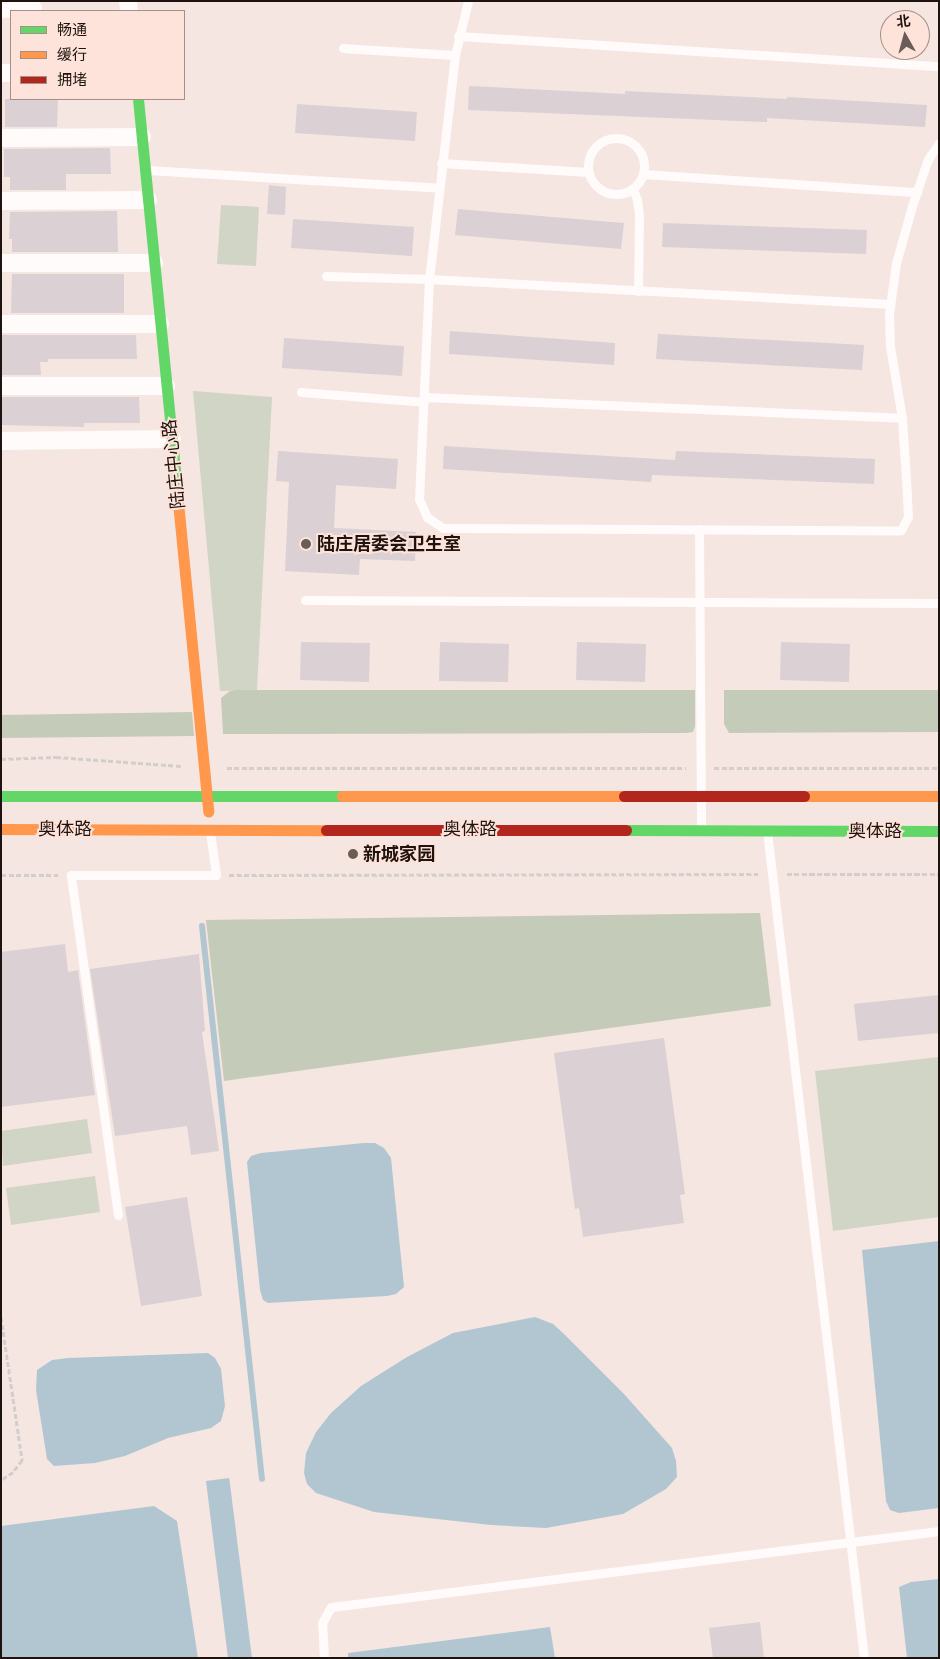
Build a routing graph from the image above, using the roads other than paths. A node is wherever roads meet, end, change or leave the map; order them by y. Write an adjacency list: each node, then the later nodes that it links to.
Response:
1 (468, 1): 4 (lane)
2 (1, 8): 3 (street)
3 (34, 8)
4 (458, 36): 6 (lane); 7 (lane)
5 (343, 48): 6 (lane)
6 (455, 55): 12 (lane)
7 (939, 66)
8 (138, 100): 9 (main road, 陆庄中心路)
9 (142, 137): 10 (street); 13 (main road, 陆庄中心路)
10 (1, 138)
11 (939, 143): 18 (lane)
12 (441, 163): 14 (lane); 16 (lane)
13 (145, 170): 16 (lane); 19 (main road, 陆庄中心路)
14 (589, 172): 15 (lane); 17 (lane)
15 (643, 174): 17 (lane); 18 (lane)
16 (439, 188): 24 (lane)
17 (633, 188): 25 (lane)
18 (917, 192): 26 (lane)
19 (148, 200): 20 (street); 22 (main road, 陆庄中心路)
20 (1, 201)
21 (1, 263): 22 (street)
22 (154, 263): 28 (main road, 陆庄中心路)
23 (326, 276): 24 (lane)
24 (429, 280): 25 (lane); 32 (lane)
25 (638, 291): 26 (lane)
26 (890, 304): 33 (lane)
27 (1, 324): 28 (street)
28 (160, 324): 30 (main road, 陆庄中心路)
29 (1, 386): 30 (street)
30 (166, 386): 34 (main road, 陆庄中心路)
31 (301, 392): 32 (lane)
32 (424, 399): 33 (lane); 36 (lane)
33 (902, 418): 36 (lane)
34 (172, 439): 35 (street); 41 (main road, 陆庄中心路)
35 (1, 441)
36 (699, 529): 38 (lane)
37 (305, 600): 38 (lane)
38 (700, 603): 39 (lane); 42 (lane)
39 (939, 603)
40 (1, 796): 41 (main road, 奥体路)
41 (206, 796): 42 (main road, 奥体路); 45 (main road, 陆庄中心路)
42 (702, 796): 43 (main road, 奥体路); 46 (lane)
43 (939, 796)
44 (1, 829): 45 (main road, 奥体路)
45 (209, 829): 46 (main road, 奥体路); 49 (lane)
46 (701, 830): 47 (main road, 奥体路)
47 (767, 830): 48 (main road, 奥体路); 51 (lane)
48 (939, 831)
49 (118, 1215)
50 (939, 1531): 51 (lane)
51 (850, 1541): 52 (lane); 53 (lane)
52 (324, 1658)
53 (864, 1658)

